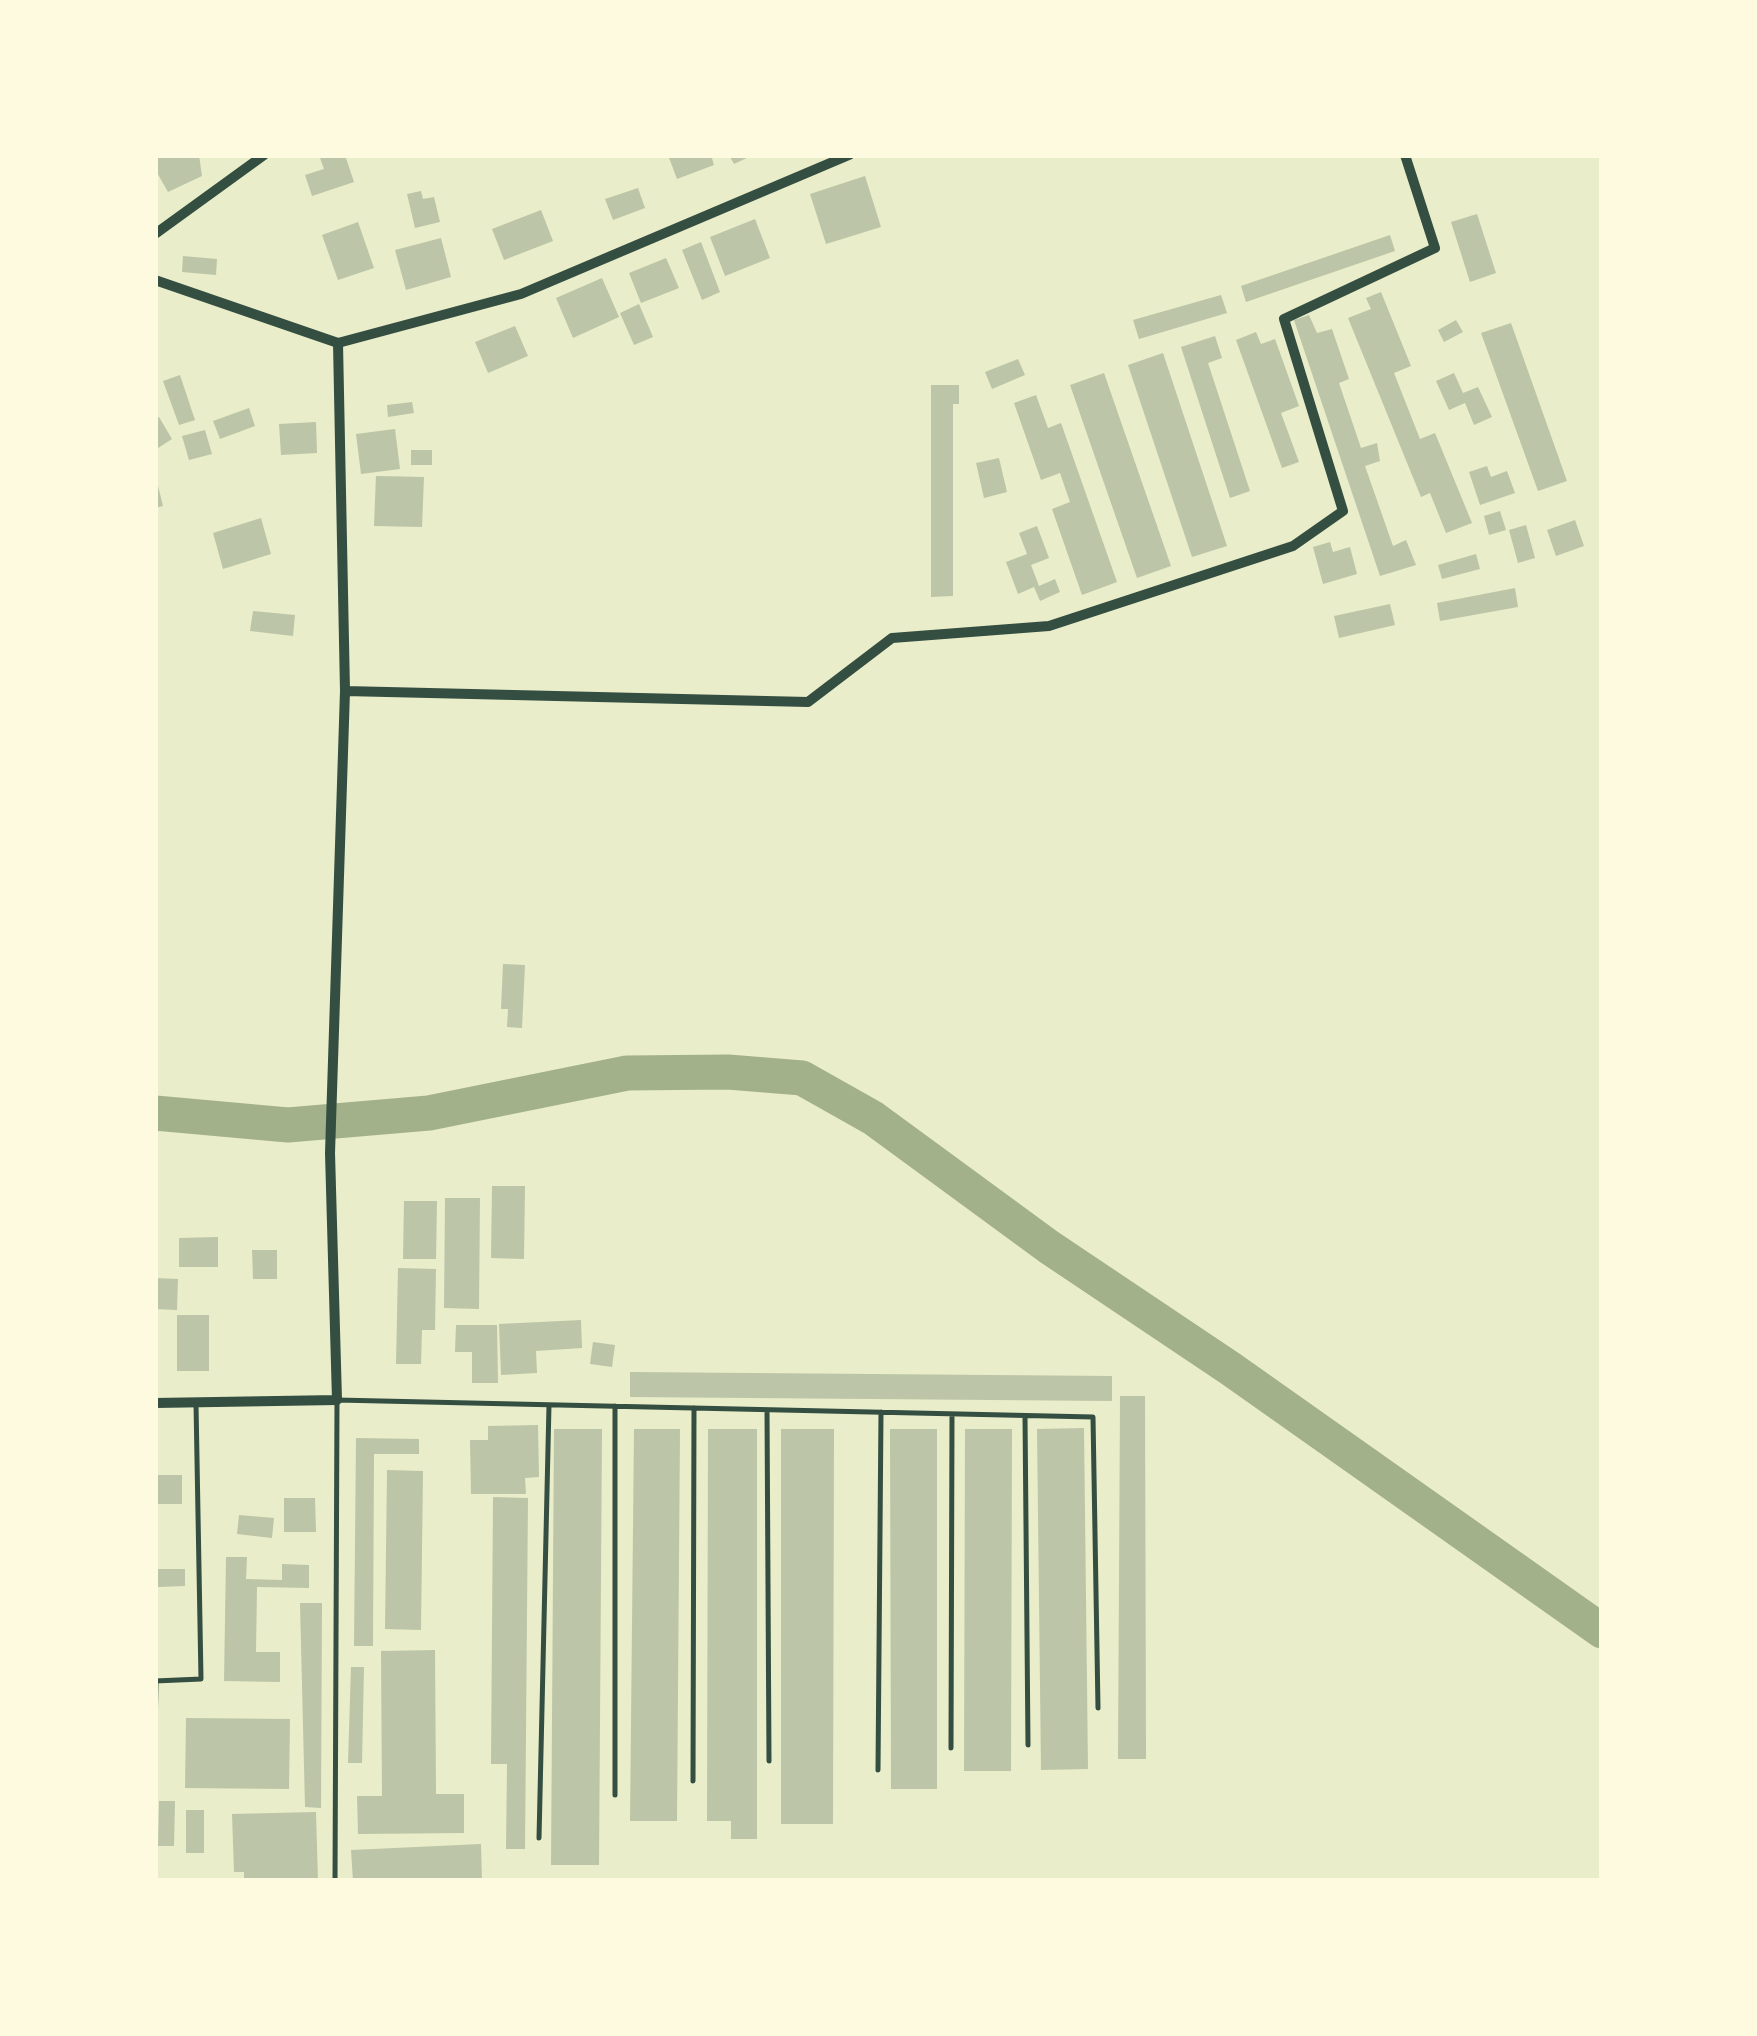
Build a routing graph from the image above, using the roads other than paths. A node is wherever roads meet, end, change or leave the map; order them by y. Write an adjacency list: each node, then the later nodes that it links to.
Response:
1 (849, 155): 6 (street)
2 (1405, 155): 7 (street)
3 (265, 156): 4 (street)
4 (155, 234)
5 (155, 280): 6 (street)
6 (338, 343): 7 (street)
7 (345, 691): 8 (street)
8 (337, 1400): 10 (street); 11 (lane); 28 (lane)
9 (155, 1403): 10 (street)
10 (196, 1404): 18 (lane)
11 (549, 1405): 12 (lane); 27 (lane)
12 (616, 1406): 13 (lane); 26 (lane)
13 (694, 1408): 14 (lane); 25 (lane)
14 (768, 1410): 15 (lane); 23 (lane)
15 (881, 1412): 16 (lane); 24 (lane)
16 (952, 1414): 17 (lane); 22 (lane)
17 (1026, 1416): 19 (lane); 21 (lane)
18 (155, 1681): 20 (lane)
19 (1098, 1708)
20 (155, 1736)
21 (1028, 1745)
22 (952, 1748)
23 (770, 1761)
24 (878, 1770)
25 (692, 1780)
26 (615, 1795)
27 (539, 1838)
28 (335, 1881)

